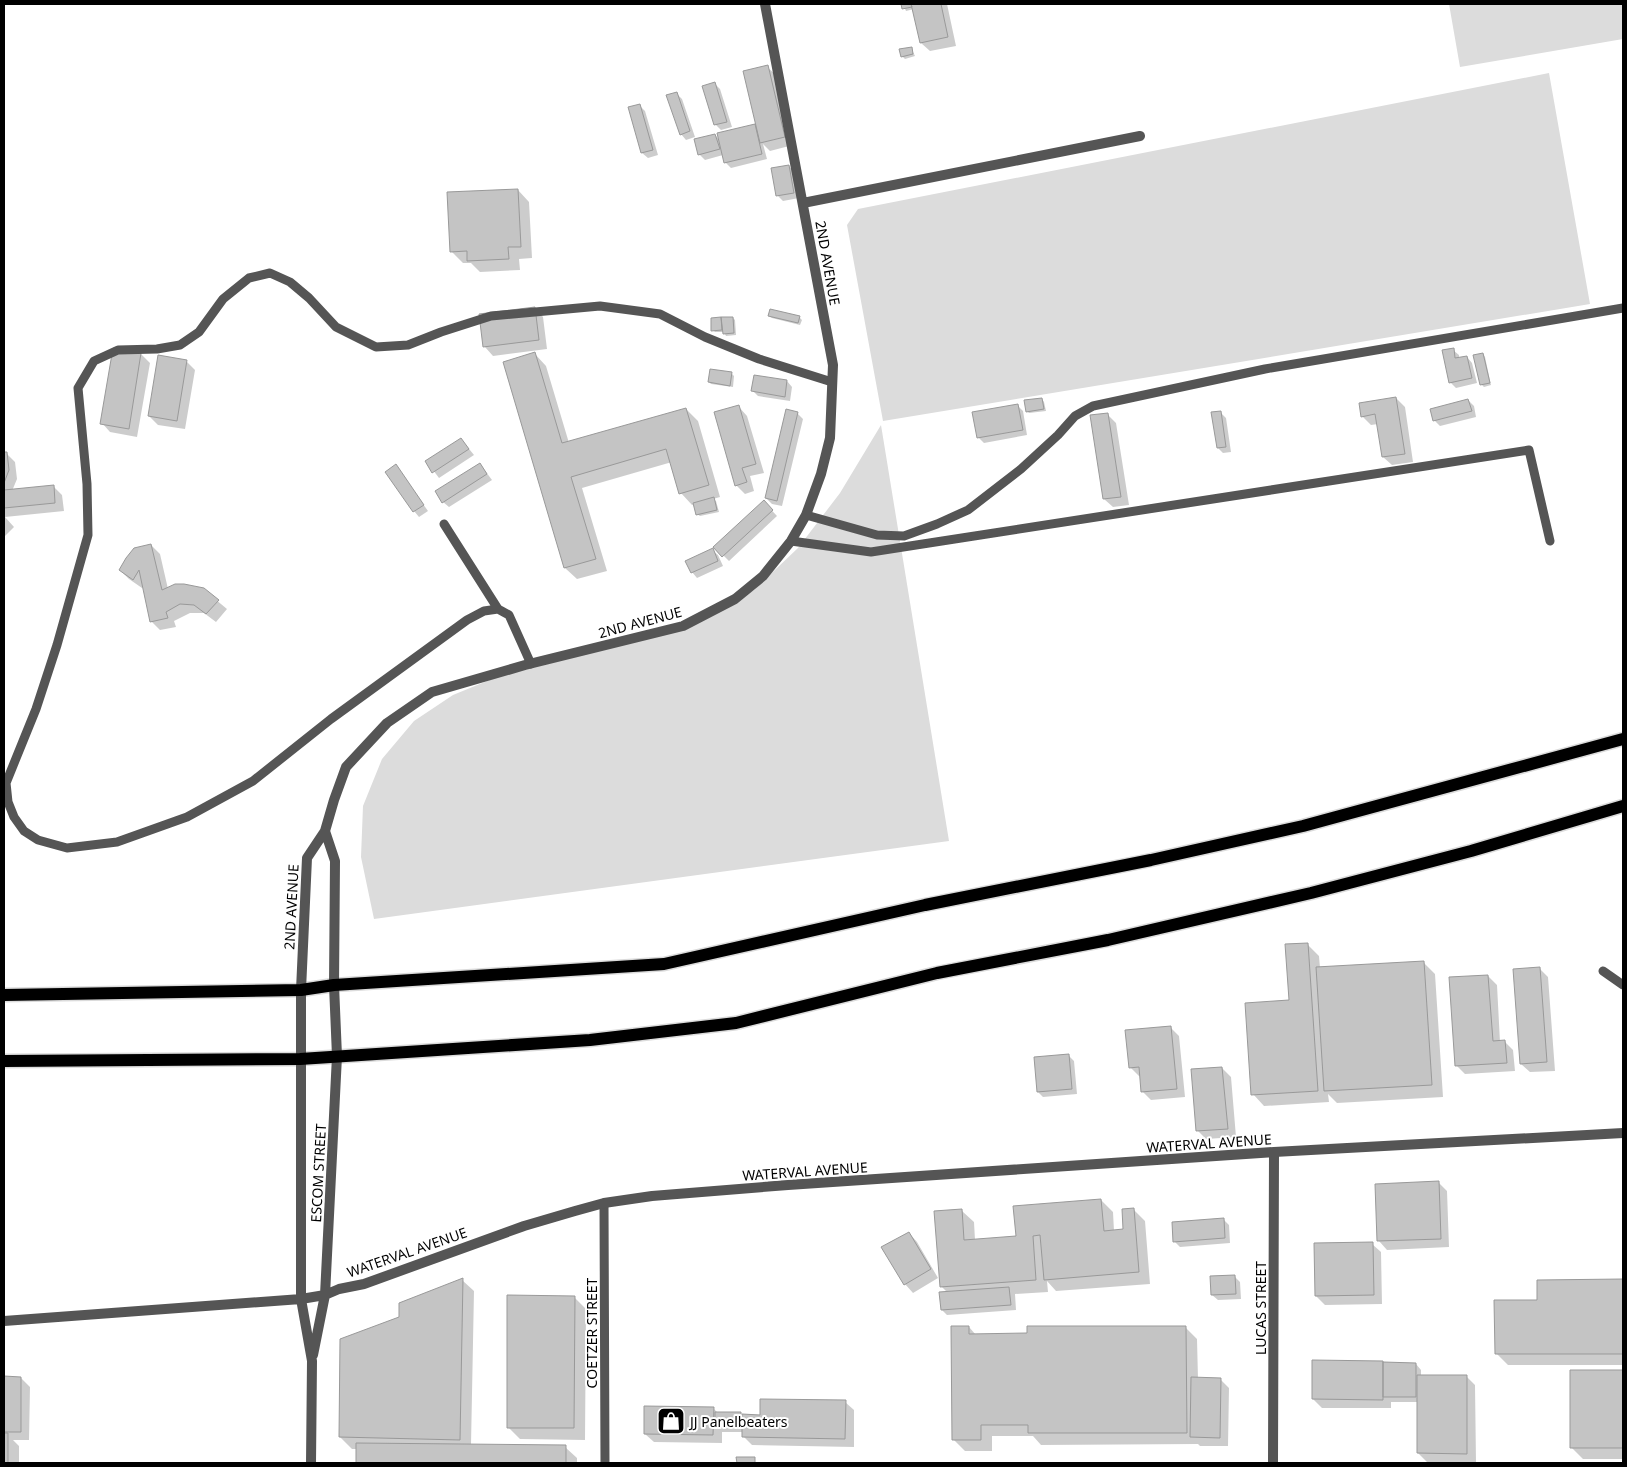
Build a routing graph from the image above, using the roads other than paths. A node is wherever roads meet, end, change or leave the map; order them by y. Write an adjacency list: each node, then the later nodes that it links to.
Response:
1 (765, 4): 3 (street, 2ND AVENUE)
2 (1140, 136): 3 (street)
3 (803, 203): 5 (street, 2ND AVENUE)
4 (1623, 308): 6 (lane)
5 (832, 382): 6 (street, 2ND AVENUE); 13 (lane)
6 (806, 514): 8 (street, 2ND AVENUE)
7 (444, 524): 10 (lane)
8 (791, 541): 9 (lane); 11 (street, 2ND AVENUE)
9 (1550, 541)
10 (498, 609): 11 (lane); 13 (lane)
11 (531, 664): 15 (street, 2ND AVENUE)
12 (1623, 740): 17 (main road)
13 (5, 783)
14 (1623, 806): 21 (main road)
15 (325, 831): 17 (street); 19 (street, 2ND AVENUE)
16 (1603, 971): 18 (lane)
17 (334, 985): 19 (main road); 21 (street, ESCOM STREET)
18 (1623, 985)
19 (301, 990): 20 (main road); 22 (street, ESCOM STREET)
20 (4, 995)
21 (337, 1056): 22 (main road); 27 (street, ESCOM STREET)
22 (300, 1059): 23 (main road); 28 (street, ESCOM STREET)
23 (4, 1061)
24 (1623, 1133): 25 (street, WATERVAL AVENUE)
25 (1274, 1152): 26 (street, WATERVAL AVENUE); 33 (street, LUCAS STREET)
26 (604, 1204): 27 (street, WATERVAL AVENUE); 32 (lane, COETZER STREET)
27 (325, 1295): 28 (street, WATERVAL AVENUE); 30 (street, ESCOM STREET)
28 (301, 1299): 29 (street, WATERVAL AVENUE); 30 (street, ESCOM STREET)
29 (4, 1321)
30 (312, 1361): 31 (street, ESCOM STREET)
31 (311, 1463)
32 (605, 1463)
33 (1274, 1463)

